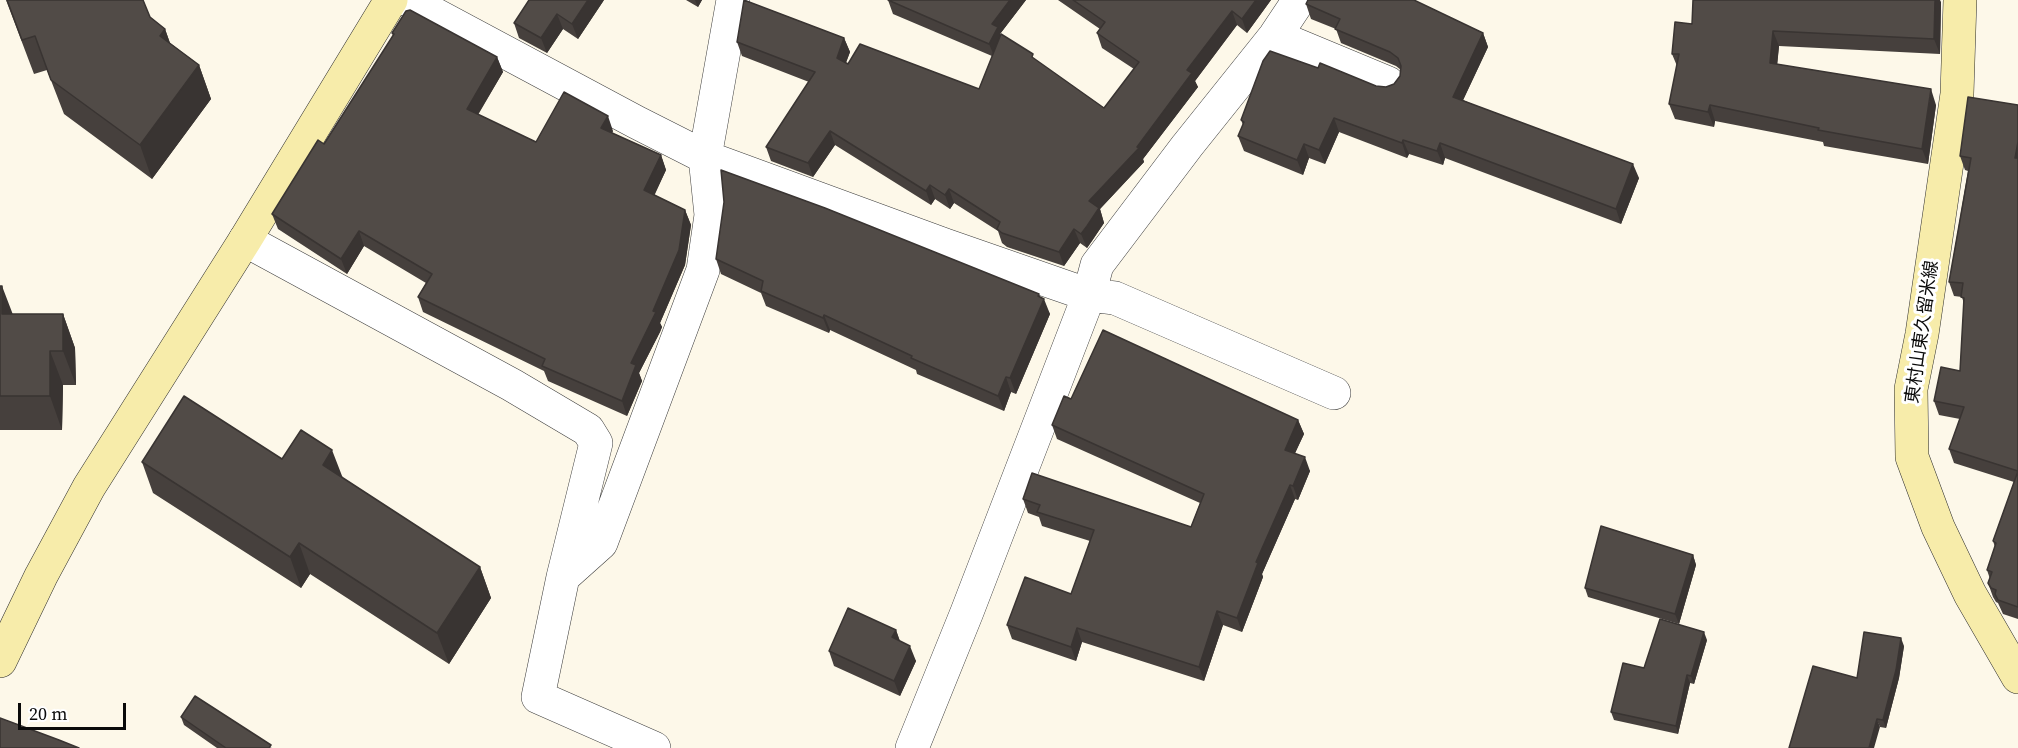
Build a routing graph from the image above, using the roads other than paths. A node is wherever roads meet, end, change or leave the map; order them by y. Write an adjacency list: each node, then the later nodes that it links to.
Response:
1 (392, 0): 9 (street)
2 (408, 0): 8 (street)
3 (733, 0): 8 (street)
4 (1299, 0): 6 (street)
5 (1960, 0): 14 (street, 東村山東久留米線)
6 (1275, 36): 7 (street); 10 (street)
7 (1388, 83)
8 (705, 157): 10 (street); 12 (street)
9 (244, 240): 12 (street); 13 (street)
10 (1089, 295): 11 (street); 16 (street)
11 (1334, 393)
12 (563, 577): 15 (street)
13 (0, 661)
14 (2018, 677)
15 (654, 748)
16 (912, 748)

